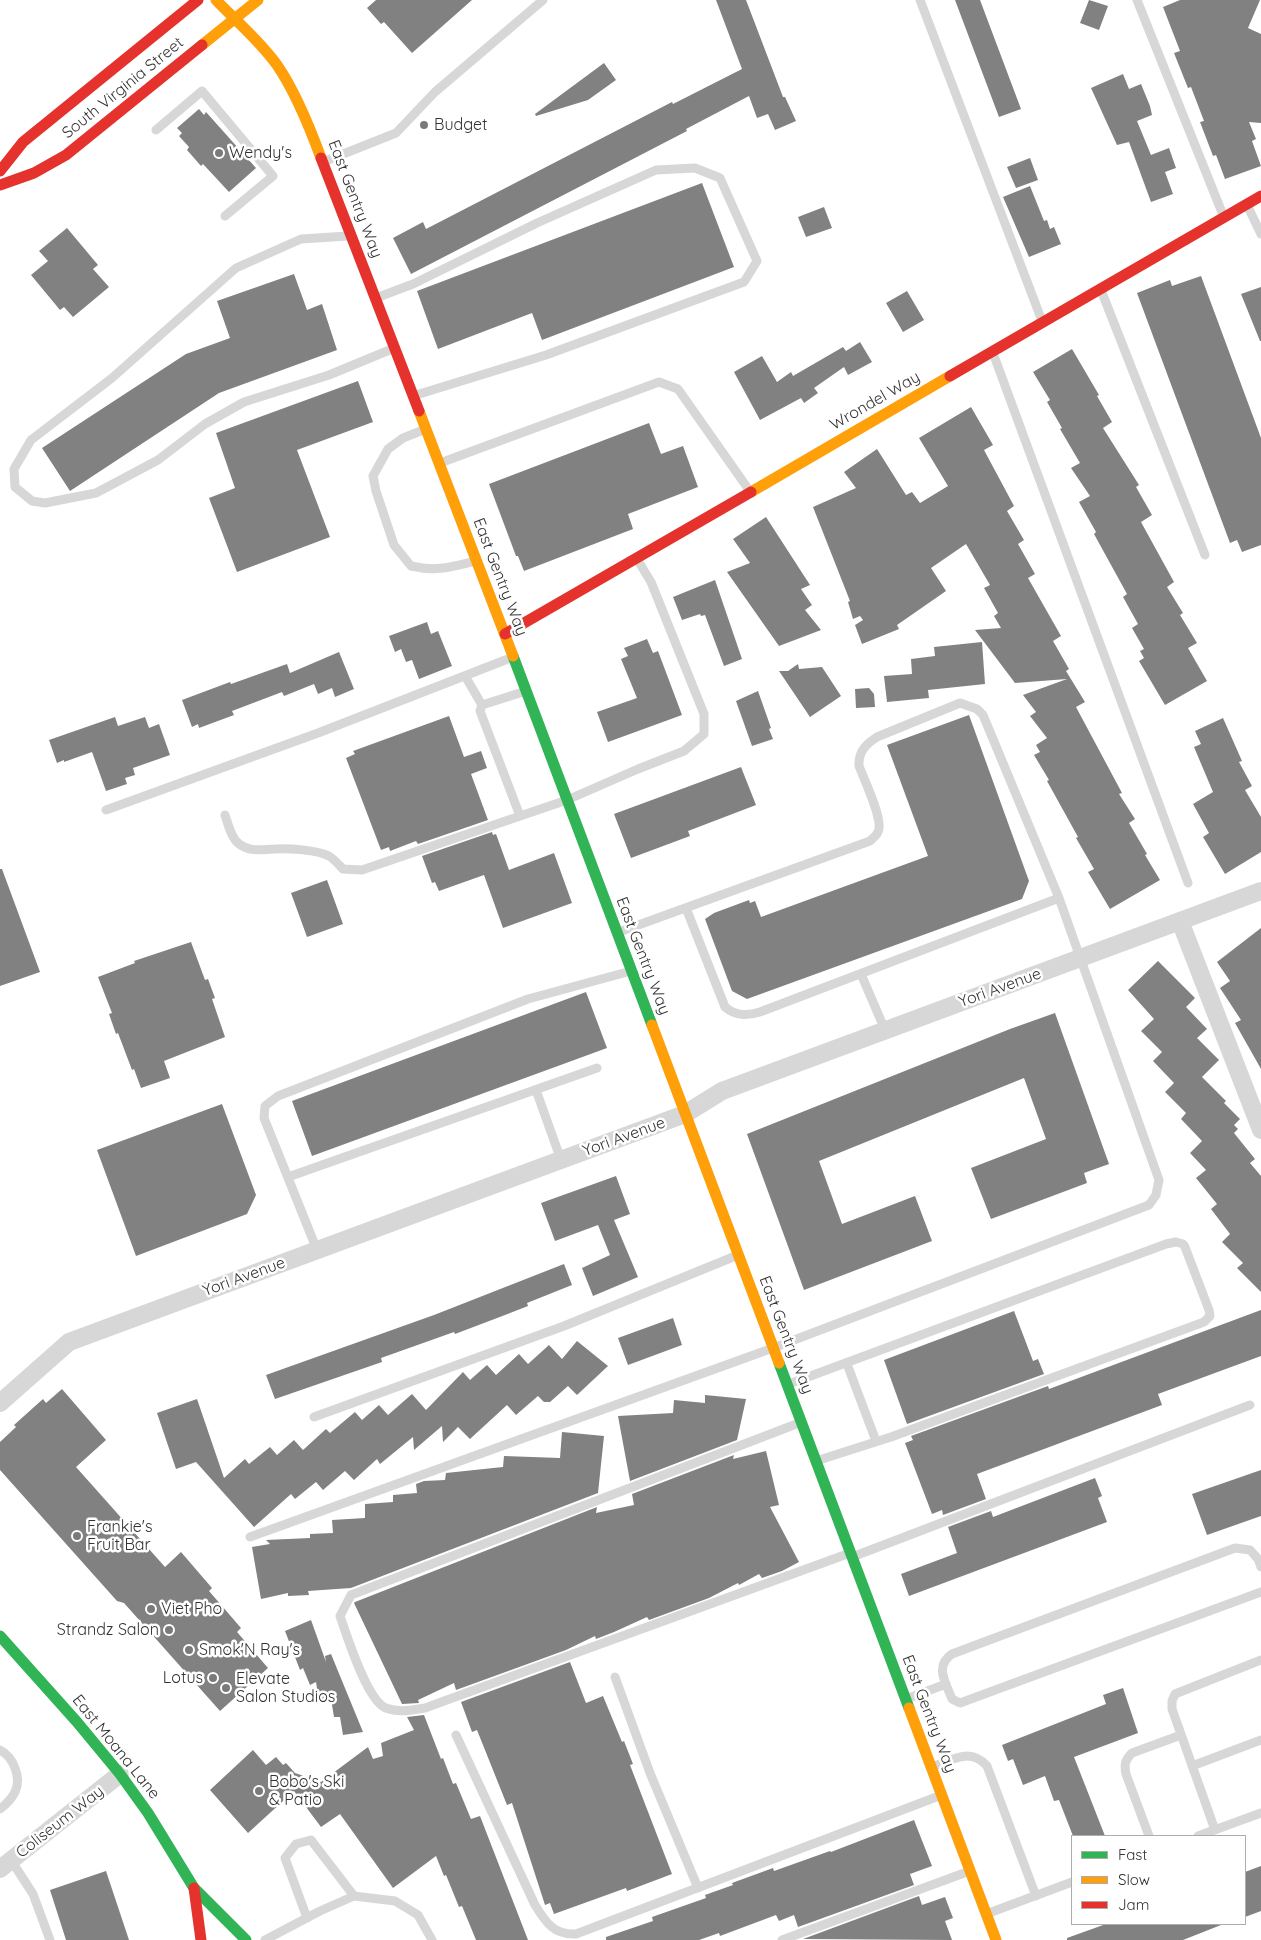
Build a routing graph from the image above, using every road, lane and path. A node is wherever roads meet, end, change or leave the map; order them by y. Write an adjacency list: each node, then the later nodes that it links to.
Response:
1 (198, 0): 10 (street, South Virginia Street)
2 (258, 0): 7 (street, South Virginia Street)
3 (543, 0): 9 (lane)
4 (920, 0): 20 (lane)
5 (1137, 0): 15 (lane)
6 (218, 3): 7 (street, East Gentry Way)
7 (234, 20): 9 (street, East Gentry Way); 11 (street, South Virginia Street)
8 (156, 130): 14 (lane)
9 (323, 162): 17 (street, East Gentry Way)
10 (0, 171)
11 (0, 184)
12 (1261, 196): 13 (street, Wrondel Way)
13 (1247, 204): 15 (street, Wrondel Way); 16 (lane)
14 (226, 216)
15 (1224, 218): 18 (street, Wrondel Way)
16 (1261, 234)
17 (351, 235): 19 (street, East Gentry Way); 21 (lane)
18 (1101, 290): 20 (street, Wrondel Way); 27 (lane)
19 (376, 298): 21 (street, East Gentry Way); 23 (lane)
20 (1042, 323): 22 (street, Wrondel Way)
21 (395, 348): 23 (street, East Gentry Way)
22 (993, 352): 26 (street, Wrondel Way); 39 (lane)
23 (413, 396): 24 (street, East Gentry Way)
24 (426, 429): 25 (street, East Gentry Way); 29 (lane)
25 (439, 463): 26 (lane); 29 (street, East Gentry Way)
26 (751, 492): 28 (street, Wrondel Way)
27 (1205, 555)
28 (636, 558): 30 (street, Wrondel Way); 35 (lane)
29 (477, 561): 30 (street, East Gentry Way)
30 (505, 634): 31 (street, East Gentry Way)
31 (514, 657): 32 (lane); 33 (street, East Gentry Way)
32 (466, 676): 34 (lane); 36 (lane)
33 (526, 690): 34 (lane); 35 (street, East Gentry Way)
34 (482, 705): 38 (lane)
35 (567, 800): 38 (lane); 44 (street, East Gentry Way)
36 (106, 810)
37 (225, 815): 38 (lane)
38 (520, 816)
39 (1188, 883)
40 (1261, 891): 43 (street, Yori Avenue)
41 (1059, 898): 42 (lane); 45 (lane); 47 (lane)
42 (686, 908): 44 (lane); 47 (lane)
43 (1180, 921): 45 (street, Yori Avenue); 52 (street)
44 (617, 933): 46 (street, East Gentry Way)
45 (1081, 957): 48 (street, Yori Avenue); 57 (lane)
46 (632, 971): 51 (street, East Gentry Way); 54 (lane)
47 (861, 974): 48 (lane)
48 (885, 1030): 51 (street, Yori Avenue)
49 (597, 1068): 50 (lane)
50 (536, 1090): 53 (lane); 54 (lane)
51 (686, 1114): 53 (street, Yori Avenue); 56 (street, East Gentry Way)
52 (1261, 1130)
53 (561, 1160): 55 (street, Yori Avenue)
54 (288, 1178): 55 (lane)
55 (317, 1250): 60 (street, Yori Avenue)
56 (738, 1255): 57 (street, East Gentry Way); 62 (lane)
57 (774, 1348): 59 (street, East Gentry Way); 66 (lane)
58 (847, 1364): 59 (lane); 64 (lane); 64 (lane)
59 (788, 1385): 63 (street, East Gentry Way)
60 (0, 1403)
61 (1250, 1405): 67 (lane)
62 (314, 1417)
63 (802, 1422): 65 (street, East Gentry Way); 67 (lane)
64 (876, 1441): 65 (lane)
65 (816, 1461): 67 (street, East Gentry Way)
66 (250, 1537)
67 (851, 1555): 74 (street, East Gentry Way)
68 (1261, 1567): 73 (lane)
69 (1261, 1592): 73 (lane)
70 (0, 1636): 81 (street, East Moana Lane)
71 (1261, 1660): 76 (lane)
72 (615, 1677): 92 (lane)
73 (946, 1684): 74 (lane)
74 (906, 1699): 80 (street, East Gentry Way)
75 (456, 1735): 92 (lane)
76 (1181, 1735): 79 (lane); 86 (lane)
77 (1261, 1740): 79 (lane)
78 (0, 1750): 83 (lane)
79 (1192, 1766): 85 (lane)
80 (931, 1767): 82 (street, East Gentry Way); 94 (lane)
81 (120, 1774): 88 (street, Coliseum Way); 91 (street, East Moana Lane)
82 (942, 1795): 89 (street, East Gentry Way); 92 (lane)
83 (0, 1809)
84 (1261, 1813): 85 (lane)
85 (1215, 1830): 87 (lane)
86 (1149, 1835)
87 (1201, 1835)
88 (6, 1865): 97 (lane)
89 (970, 1871): 95 (street, East Gentry Way); 102 (lane)
90 (1071, 1882): 94 (lane)
91 (194, 1888): 98 (street, East Moana Lane); 99 (street, East Moana Lane)
92 (698, 1888)
93 (354, 1896): 96 (lane); 96 (lane); 101 (lane)
94 (1036, 1896): 95 (lane)
95 (986, 1914): 103 (street, East Gentry Way)
96 (306, 1918): 100 (lane)
97 (50, 1940)
98 (201, 1940)
99 (246, 1940)
100 (265, 1940)
101 (432, 1940)
102 (782, 1940)
103 (996, 1940)

